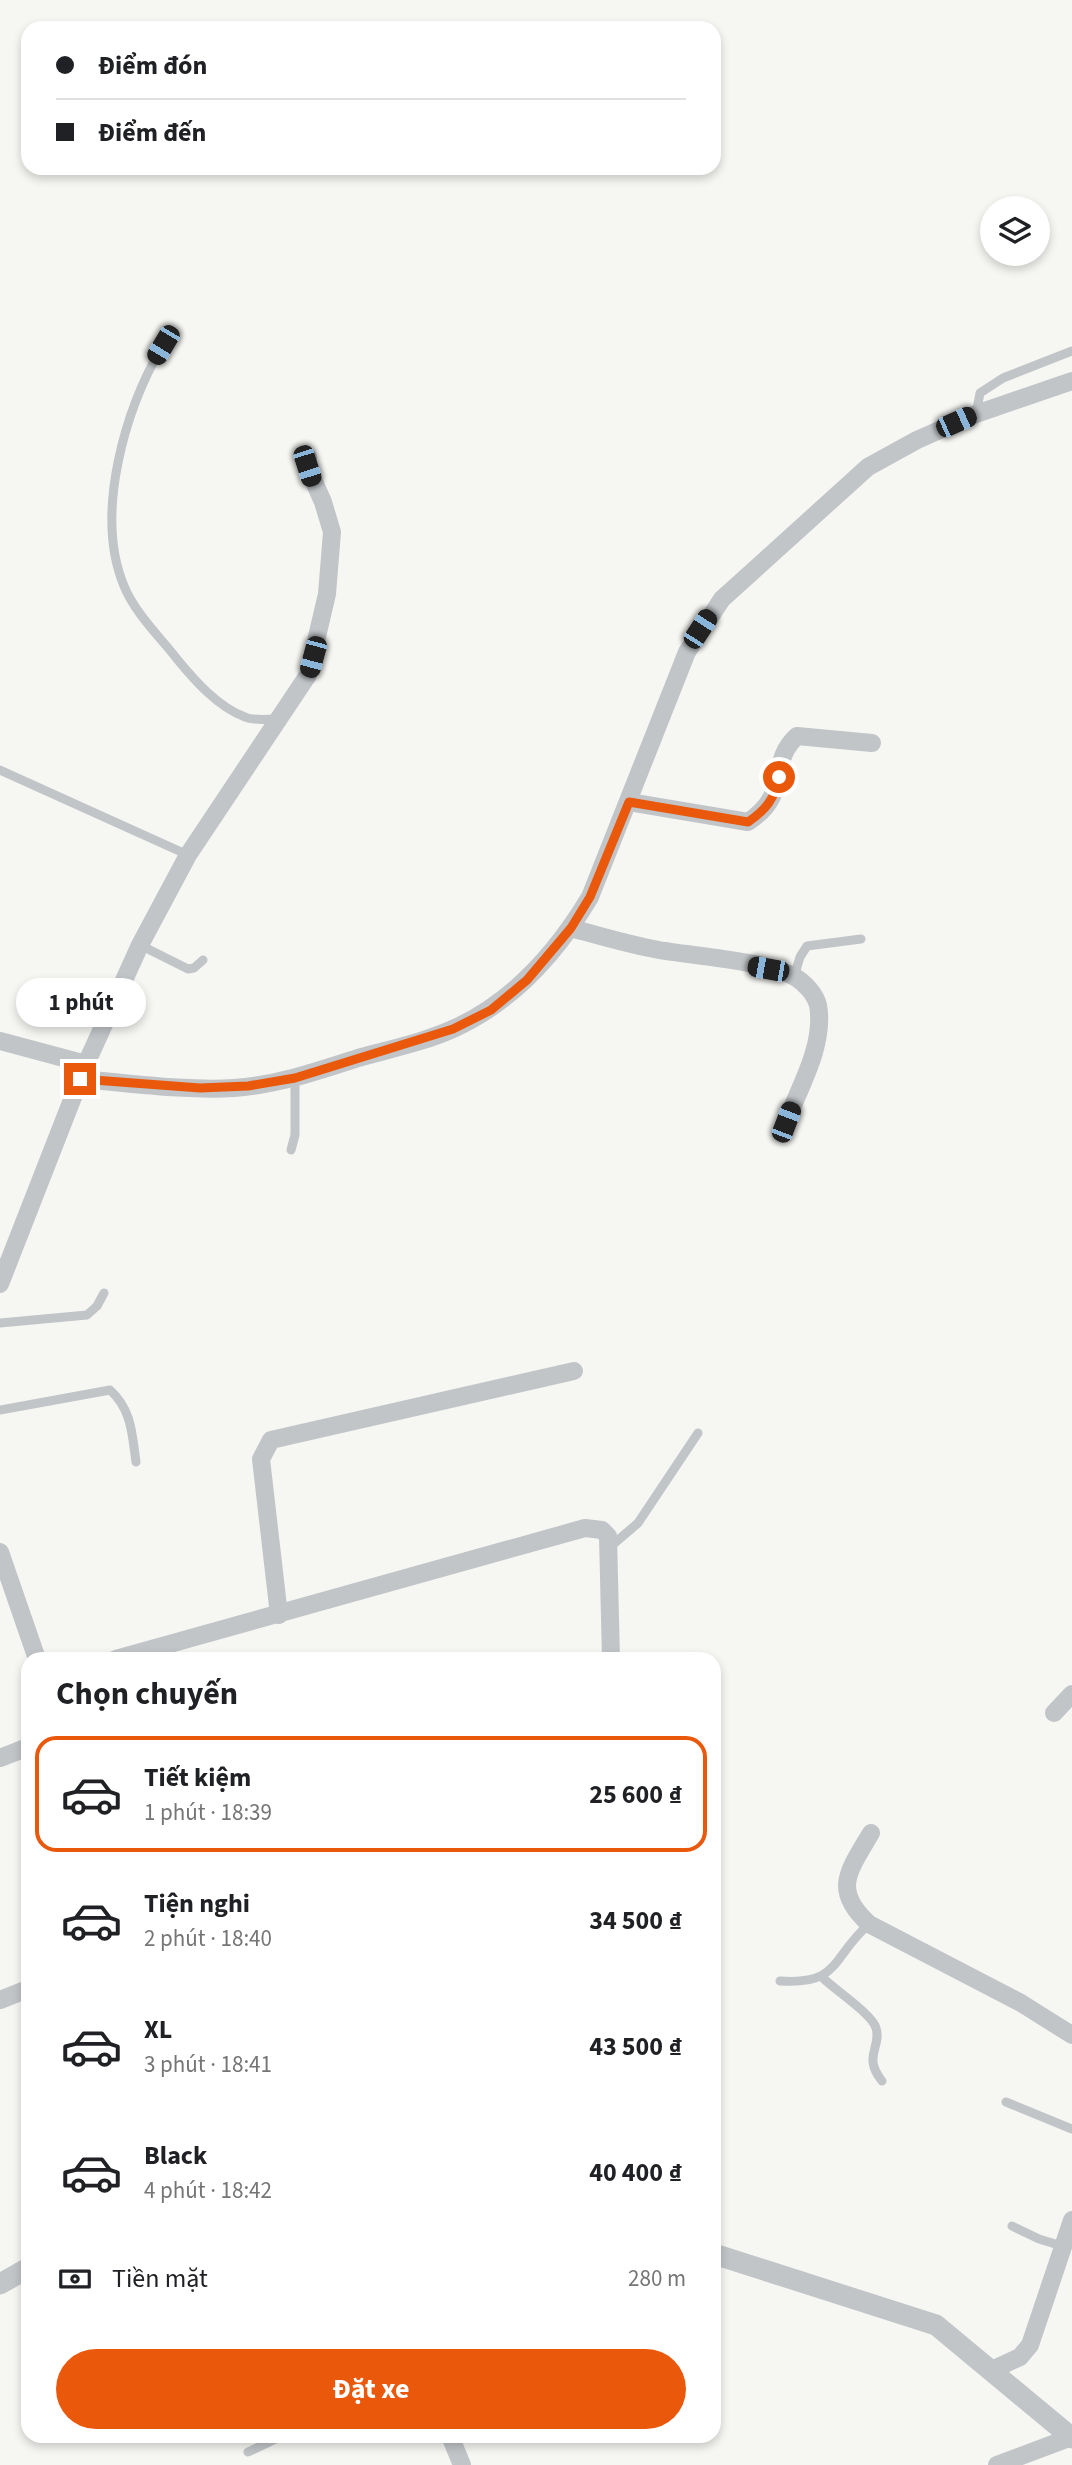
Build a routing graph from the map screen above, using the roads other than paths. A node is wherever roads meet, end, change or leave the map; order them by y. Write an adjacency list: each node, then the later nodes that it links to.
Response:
1 (163, 345): 6 (lane)
2 (1072, 351): 4 (lane)
3 (1072, 381): 4 (street)
4 (976, 414): 9 (street)
5 (308, 457): 6 (street)
6 (277, 719): 10 (street)
7 (872, 743): 9 (street)
8 (0, 769): 10 (lane)
9 (629, 802): 11 (street)
10 (188, 855): 13 (street)
11 (571, 928): 15 (street); 18 (street)
12 (861, 939): 15 (lane)
13 (141, 945): 14 (lane); 17 (street)
14 (203, 960)
15 (794, 977): 19 (street)
16 (0, 1041): 17 (street)
17 (83, 1071): 18 (street); 21 (street)
18 (295, 1078): 20 (lane)
19 (786, 1122)
20 (291, 1150)
21 (0, 1284)
22 (104, 1293): 23 (lane)
23 (0, 1323)
24 (574, 1371): 30 (street)
25 (0, 1410): 27 (lane)
26 (698, 1433): 28 (lane)
27 (136, 1462)
28 (610, 1547): 30 (street); 33 (street)
29 (0, 1552): 31 (street)
30 (279, 1615): 32 (street)
31 (35, 1652)
32 (142, 1652)
33 (611, 1652)
34 (1072, 1694): 35 (street)
35 (1054, 1713)
36 (21, 1750): 37 (street)
37 (0, 1758)
38 (871, 1833): 39 (street)
39 (869, 1924): 40 (lane); 44 (street)
40 (823, 1978): 41 (lane); 45 (lane)
41 (780, 1981)
42 (21, 1992): 43 (street)
43 (0, 2000)
44 (1072, 2035)
45 (882, 2081)
46 (1006, 2102): 47 (lane)
47 (1072, 2129)
48 (1072, 2220): 50 (street)
49 (1012, 2226): 50 (lane)
50 (1062, 2246): 54 (street)
51 (721, 2256): 54 (street)
52 (21, 2272): 53 (street)
53 (0, 2284)
54 (992, 2370): 55 (street)
55 (1071, 2438): 60 (street)
56 (267, 2443): 58 (lane)
57 (453, 2443): 59 (street)
58 (248, 2452)
59 (463, 2465)
60 (997, 2465)

